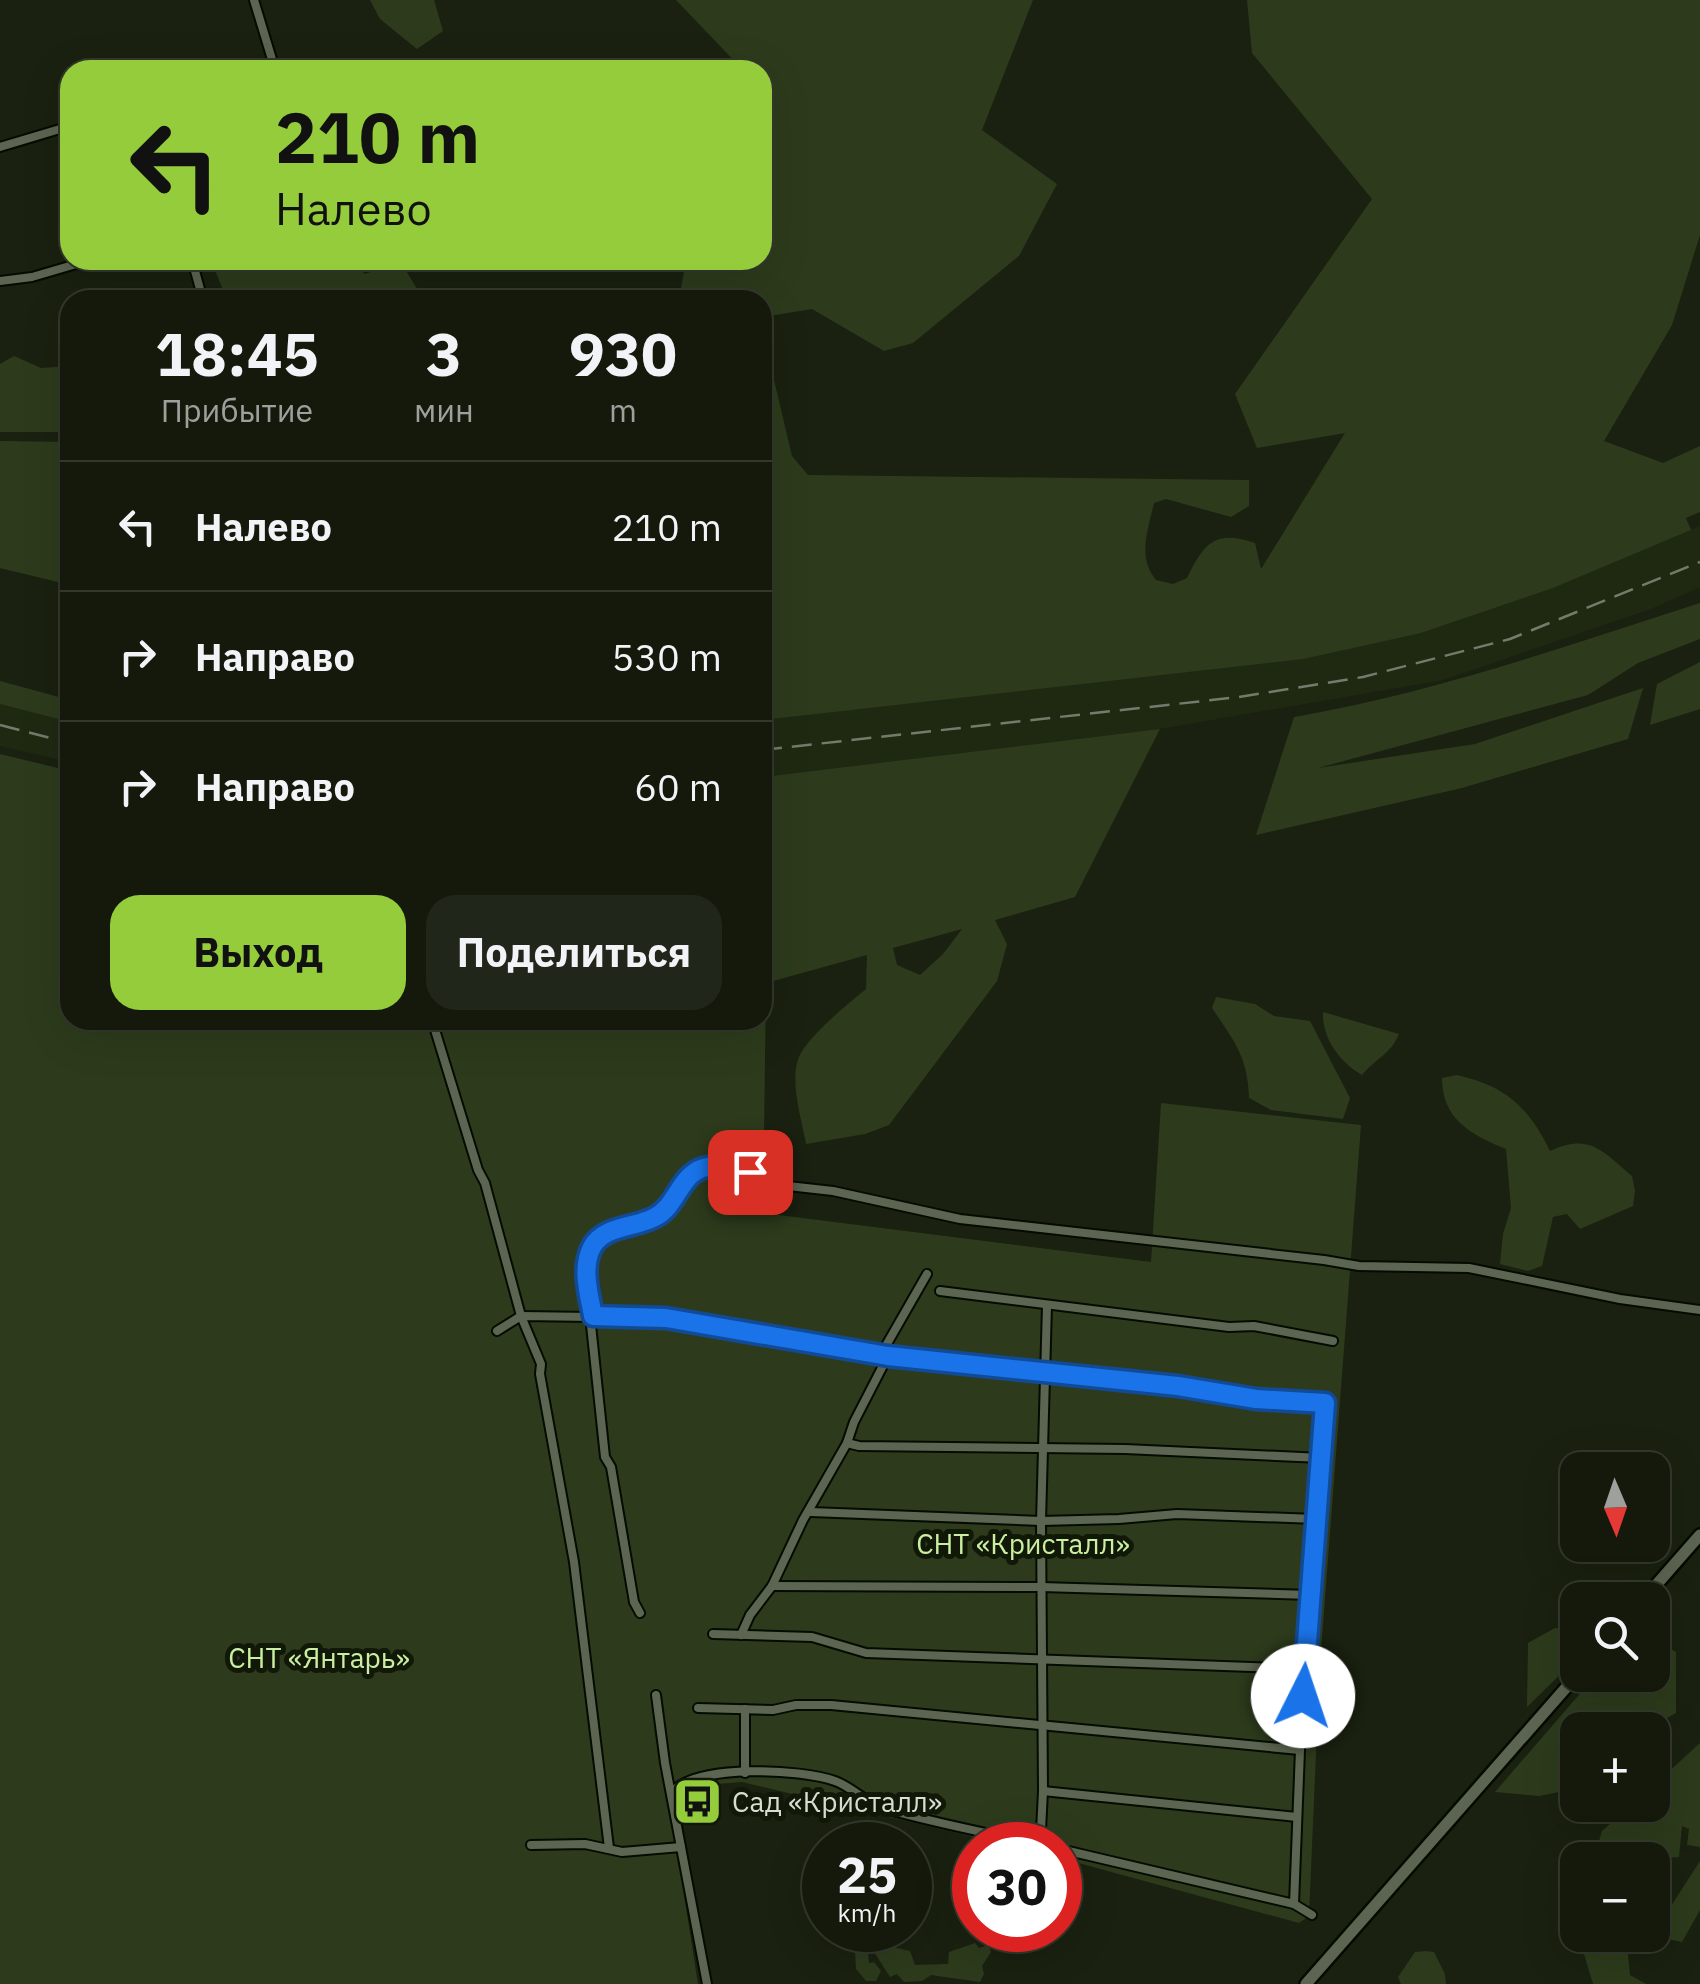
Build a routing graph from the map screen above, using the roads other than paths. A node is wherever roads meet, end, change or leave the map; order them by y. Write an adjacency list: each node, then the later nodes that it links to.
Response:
1 (254, 0): 2 (street)
2 (272, 60)
3 (60, 129): 4 (street)
4 (0, 147)
5 (60, 269): 6 (street)
6 (0, 282)
7 (435, 1030): 12 (street)
8 (927, 1274): 16 (street)
9 (940, 1291): 10 (street)
10 (1048, 1306): 15 (street); 17 (street)
11 (1700, 1310): 13 (street)
12 (521, 1316): 13 (street); 14 (street); 48 (street)
13 (593, 1316): 16 (street); 29 (street)
14 (498, 1331)
15 (1333, 1341)
16 (888, 1356): 17 (street); 18 (street)
17 (1043, 1371): 19 (street); 20 (street)
18 (848, 1443): 19 (street); 21 (street)
19 (1042, 1449): 20 (street); 23 (street)
20 (1322, 1458): 22 (street)
21 (810, 1512): 23 (street); 26 (street)
22 (1316, 1519): 23 (street); 28 (street)
23 (1041, 1520): 27 (street)
24 (1700, 1535): 25 (main road)
25 (1659, 1582)
26 (772, 1586): 27 (street); 31 (street)
27 (1041, 1586): 28 (street); 32 (street)
28 (1310, 1595): 33 (street)
29 (640, 1614)
30 (713, 1634): 31 (street)
31 (742, 1634): 32 (street)
32 (1040, 1657): 33 (street); 38 (street)
33 (1305, 1669): 39 (street)
34 (1562, 1692): 53 (main road)
35 (656, 1695): 42 (street)
36 (698, 1708): 37 (street)
37 (745, 1709): 38 (street); 40 (street)
38 (1041, 1724): 39 (street); 41 (street)
39 (1300, 1750): 43 (street)
40 (745, 1773): 42 (street); 45 (street)
41 (1042, 1791): 43 (street); 44 (street)
42 (671, 1794): 47 (street)
43 (1297, 1817): 50 (street)
44 (1041, 1822)
45 (952, 1824)
46 (530, 1845): 48 (street)
47 (681, 1847): 48 (street); 52 (street)
48 (609, 1848)
49 (1082, 1855): 50 (street)
50 (1294, 1904): 51 (street)
51 (1312, 1915)
52 (707, 1984)
53 (1306, 1984)

